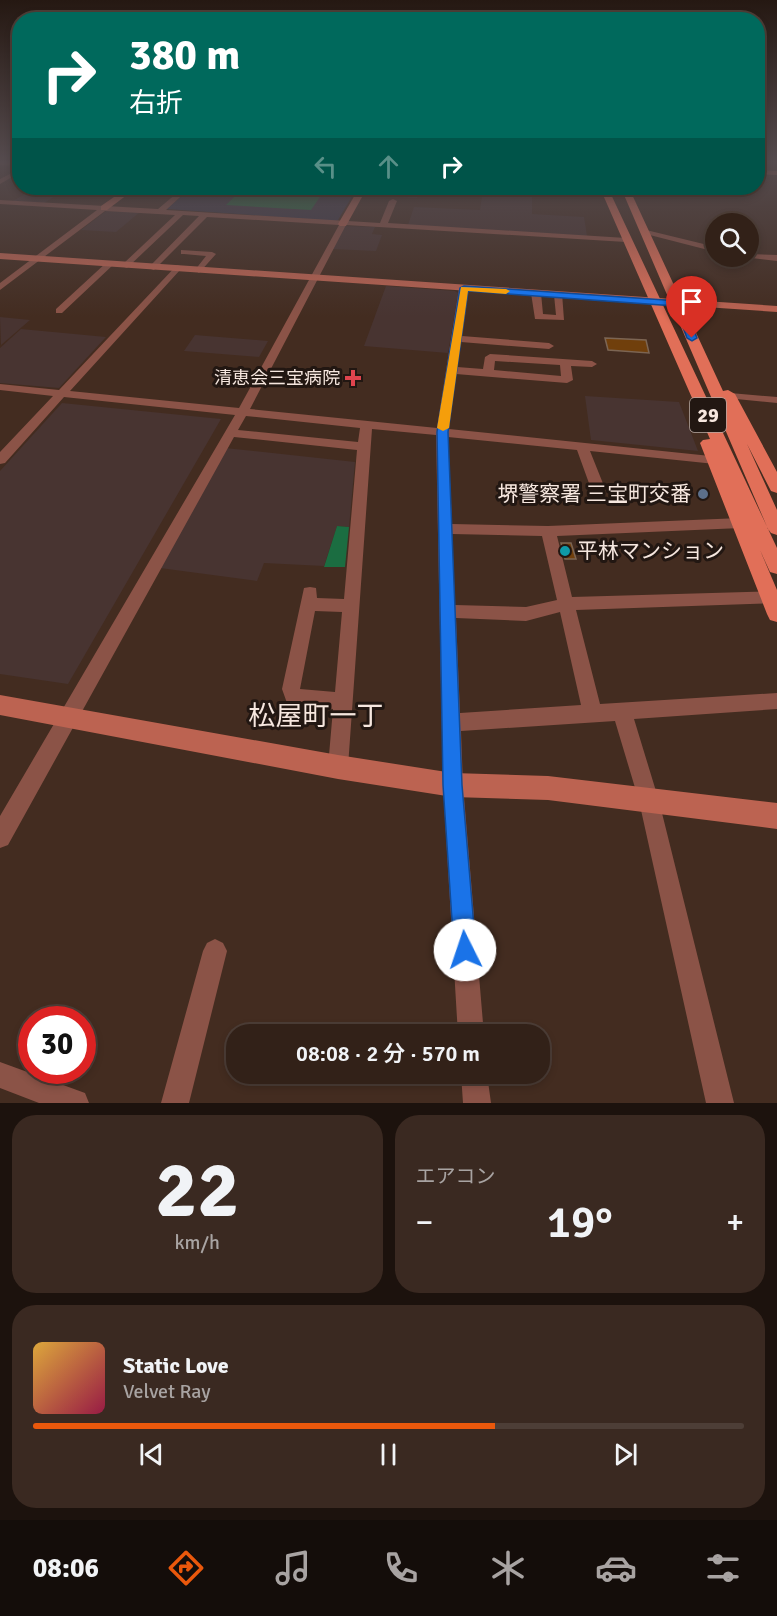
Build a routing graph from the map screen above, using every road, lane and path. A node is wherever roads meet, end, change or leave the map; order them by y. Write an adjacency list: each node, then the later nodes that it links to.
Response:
1 (97, 213): 17 (street)
2 (181, 213): 20 (street)
3 (187, 213): 8 (street)
4 (349, 213): 9 (street)
5 (388, 213): 10 (street)
6 (615, 213): 12 (main road)
7 (637, 213): 11 (main road)
8 (205, 215): 9 (street); 21 (street)
9 (343, 224): 10 (street); 24 (street)
10 (383, 226): 12 (street)
11 (645, 231): 13 (street); 30 (main road)
12 (626, 240): 29 (main road)
13 (705, 247)
14 (184, 252): 23 (street)
15 (0, 256): 17 (street)
16 (759, 257): 18 (street)
17 (38, 258): 19 (street); 25 (street)
18 (777, 258)
19 (110, 264): 20 (street); 32 (street)
20 (127, 265): 21 (street)
21 (154, 267): 22 (street)
22 (177, 268): 23 (street); 40 (street)
23 (199, 270): 24 (street)
24 (313, 277): 26 (street); 43 (street)
25 (0, 287)
26 (464, 288): 27 (street); 33 (street)
27 (536, 293): 28 (street); 28 (street)
28 (559, 295): 29 (street)
29 (655, 302): 30 (street); 50 (main road); 55 (main road, 29)
30 (679, 303): 31 (street); 41 (main road); 55 (main road, 29)
31 (777, 309)
32 (59, 311)
33 (456, 339): 34 (street); 37 (street)
34 (549, 346)
35 (566, 362): 36 (street); 38 (street); 38 (street)
36 (592, 364)
37 (452, 370): 38 (street); 45 (street)
38 (488, 373)
39 (0, 387): 40 (street)
40 (62, 394): 43 (street); 49 (street)
41 (730, 396): 42 (street); 52 (main road)
42 (777, 400)
43 (243, 411): 44 (street); 46 (street)
44 (366, 424): 45 (street); 48 (street)
45 (442, 432): 47 (street); 54 (street)
46 (230, 433): 48 (street); 68 (street)
47 (582, 446): 50 (street); 51 (street)
48 (365, 447): 60 (street)
49 (0, 460)
50 (715, 460): 53 (main road)
51 (597, 486)
52 (777, 487)
53 (741, 523): 56 (street); 58 (main road)
54 (446, 529): 56 (street); 61 (street)
55 (769, 529): 57 (main road, 29)
56 (548, 531): 59 (street)
57 (777, 567)
58 (774, 597): 59 (street); 62 (main road)
59 (567, 604): 61 (street); 67 (street)
60 (352, 606): 63 (street); 63 (street)
61 (448, 611): 69 (street)
62 (777, 614)
63 (344, 701): 70 (street)
64 (777, 701): 66 (street)
65 (0, 705): 68 (street)
66 (622, 712): 67 (street); 72 (street)
67 (593, 715): 69 (street)
68 (68, 717): 70 (street); 74 (street)
69 (451, 723): 71 (street)
70 (338, 768): 71 (street)
71 (453, 785): 72 (street); 76 (street)
72 (649, 801): 73 (street); 82 (street)
73 (777, 816)
74 (0, 837)
75 (215, 951): 80 (street)
76 (470, 1024)
77 (0, 1075): 79 (street)
78 (475, 1084): 81 (street)
79 (75, 1103)
80 (175, 1103)
81 (477, 1103)
82 (720, 1103)

